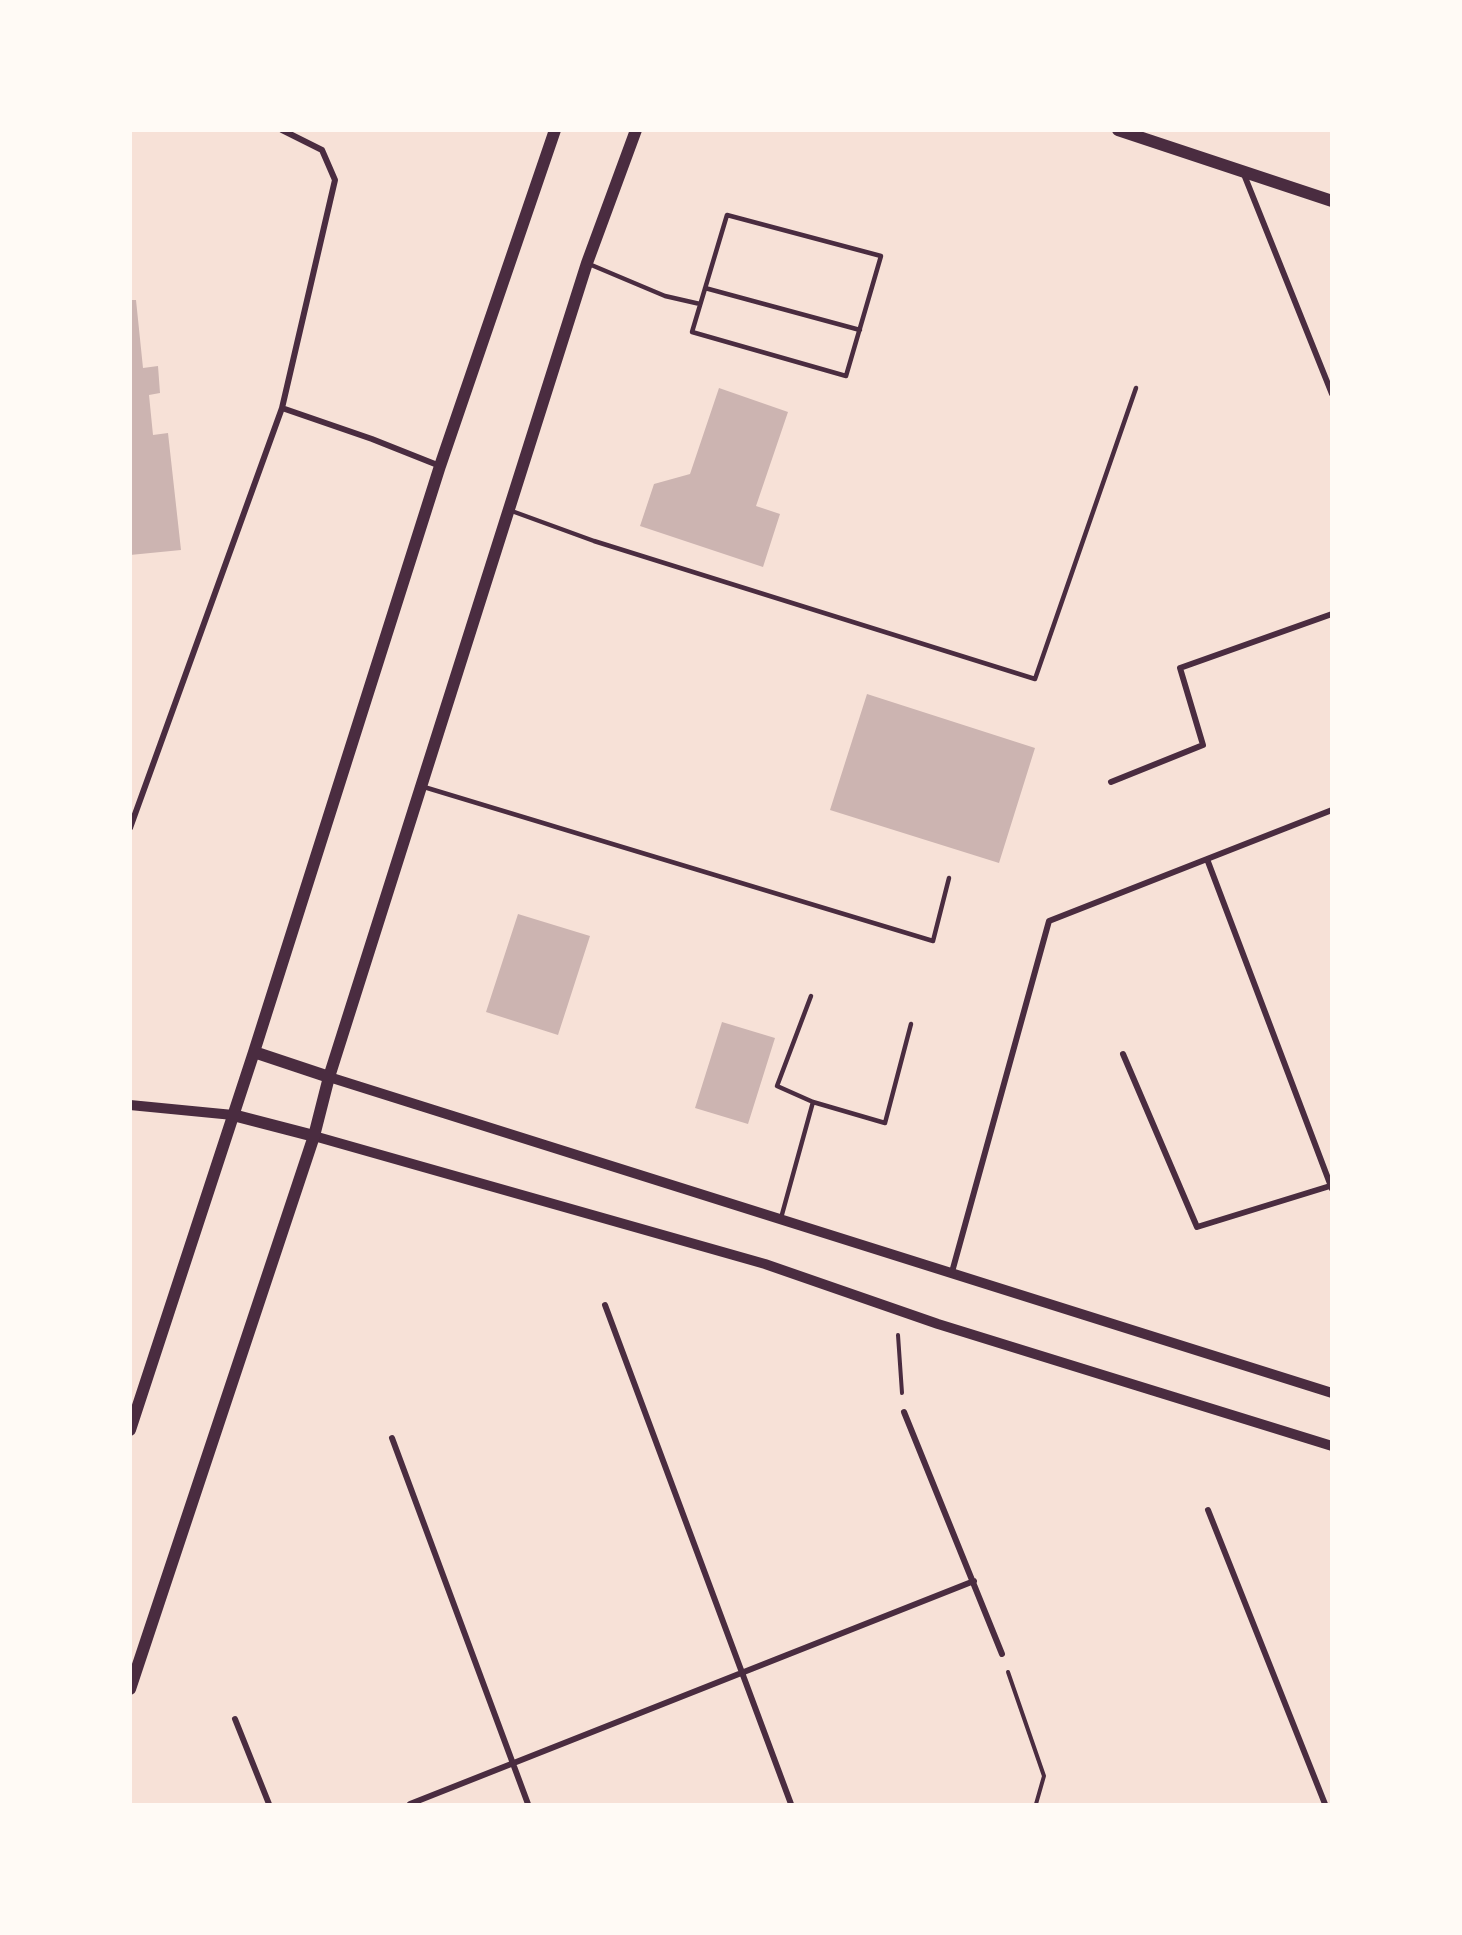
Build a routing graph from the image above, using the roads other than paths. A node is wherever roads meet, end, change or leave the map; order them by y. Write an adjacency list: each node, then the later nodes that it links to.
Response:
1 (282, 130): 13 (street)
2 (555, 130): 14 (main road)
3 (636, 130): 7 (main road)
4 (1118, 130): 5 (main road)
5 (1243, 172): 6 (main road); 12 (street)
6 (1332, 201)
7 (587, 263): 9 (lane); 15 (main road)
8 (705, 288): 9 (lane); 10 (lane); 10 (lane)
9 (700, 304): 10 (lane)
10 (860, 330)
11 (1136, 388): 15 (lane)
12 (1332, 394)
13 (282, 408): 14 (street); 20 (street)
14 (440, 466): 25 (main road)
15 (508, 510): 18 (main road)
16 (1332, 614): 17 (street)
17 (1111, 782)
18 (421, 786): 22 (lane); 27 (main road)
19 (1332, 810): 21 (street)
20 (130, 828)
21 (1207, 859): 32 (street); 34 (street)
22 (949, 878)
23 (811, 996): 28 (lane)
24 (911, 1024): 28 (lane)
25 (254, 1052): 27 (main road); 30 (main road)
26 (1123, 1054): 32 (street)
27 (329, 1077): 31 (main road); 33 (street)
28 (813, 1102): 33 (lane)
29 (130, 1106): 30 (street)
30 (233, 1115): 31 (main road); 38 (main road)
31 (314, 1136): 40 (street); 45 (main road)
32 (1331, 1188)
33 (781, 1218): 34 (street)
34 (952, 1272): 36 (street)
35 (605, 1305): 44 (street)
36 (1332, 1393)
37 (904, 1412): 42 (street)
38 (130, 1430)
39 (392, 1438): 47 (street)
40 (1332, 1446)
41 (1208, 1510): 52 (street)
42 (974, 1581): 43 (street); 44 (street)
43 (1002, 1654)
44 (742, 1672): 47 (street); 51 (street)
45 (130, 1689)
46 (235, 1719): 48 (street)
47 (513, 1763): 49 (street); 50 (street)
48 (269, 1804)
49 (410, 1804)
50 (528, 1804)
51 (791, 1804)
52 (1325, 1804)

